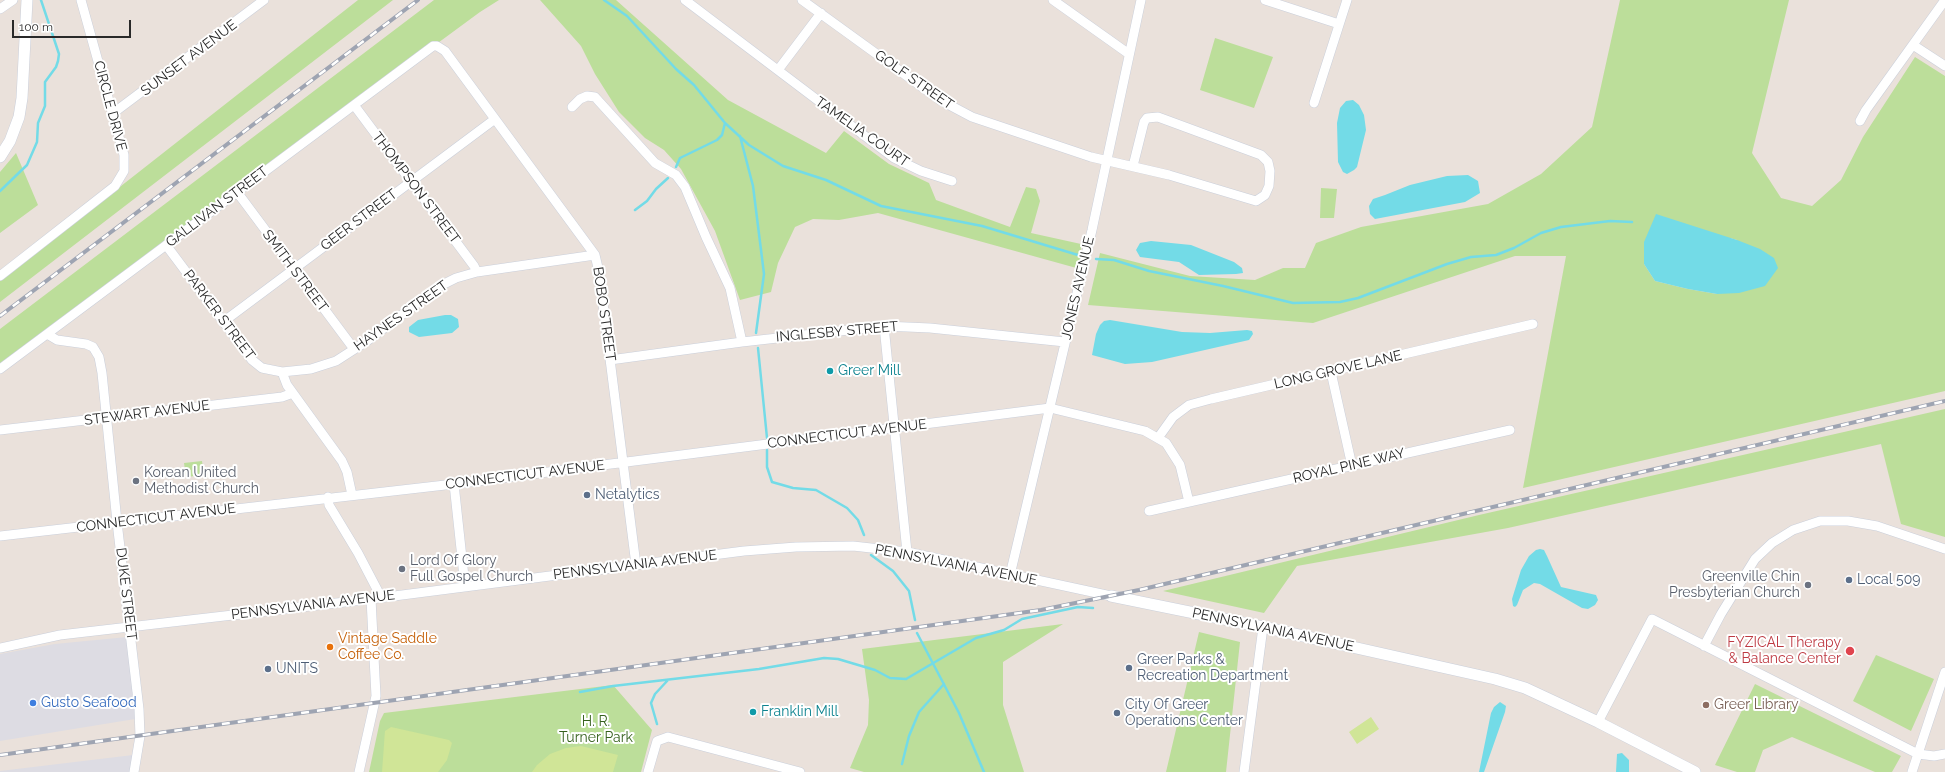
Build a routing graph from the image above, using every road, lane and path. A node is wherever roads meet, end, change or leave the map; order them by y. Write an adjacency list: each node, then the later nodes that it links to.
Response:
1 (13, 0): 12 (street)
2 (27, 0): 26 (street)
3 (81, 0): 23 (street, CIRCLE DRIVE)
4 (264, 0): 23 (street, SUNSET AVENUE)
5 (685, 0): 19 (street, TAMELIA COURT)
6 (802, 0): 13 (street, GOLF STREET)
7 (1053, 0): 17 (street)
8 (1141, 0): 17 (street, JONES AVENUE)
9 (1265, 0): 14 (street)
10 (1347, 0): 14 (street)
11 (1945, 0): 15 (street)
12 (0, 9)
13 (821, 13): 19 (street); 27 (street, GOLF STREET)
14 (1339, 24): 20 (street)
15 (1913, 45): 18 (street); 25 (street)
16 (433, 46): 21 (street, GALLIVAN STREET); 24 (street, BOBO STREET)
17 (1129, 54): 27 (street, JONES AVENUE)
18 (1945, 66)
19 (778, 70): 30 (street, TAMELIA COURT)
20 (1314, 103)
21 (354, 105): 29 (street, THOMPSON STREET); 31 (street, GALLIVAN STREET)
22 (572, 108): 41 (street)
23 (112, 114): 36 (street, CIRCLE DRIVE)
24 (495, 119): 29 (street, GEER STREET); 33 (street, BOBO STREET)
25 (1860, 121)
26 (0, 158)
27 (1107, 160): 28 (street, GOLF STREET); 42 (street, JONES AVENUE)
28 (1133, 166): 28 (street, GOLF STREET)
29 (411, 181): 34 (street, GEER STREET); 35 (street, THOMPSON STREET)
30 (952, 181)
31 (237, 192): 32 (street, GALLIVAN STREET); 34 (street, SMITH STREET)
32 (166, 245): 37 (street, PARKER STREET); 40 (street, GALLIVAN STREET)
33 (595, 255): 35 (street, HAYNES STREET); 44 (street, BOBO STREET)
34 (294, 269): 37 (street, GEER STREET); 43 (street, SMITH STREET)
35 (477, 272): 43 (street, HAYNES STREET)
36 (0, 276)
37 (223, 322): 46 (street, PARKER STREET)
38 (1533, 324): 47 (street, LONG GROVE LANE)
39 (884, 326): 41 (street, INGLESBY STREET); 42 (street, INGLESBY STREET); 51 (street)
40 (47, 334): 45 (street, GALLIVAN STREET); 50 (street, DUKE STREET)
41 (742, 342): 44 (street, INGLESBY STREET)
42 (1065, 342): 49 (street, JONES AVENUE)
43 (354, 349): 46 (street, HAYNES STREET)
44 (610, 360): 55 (street, BOBO STREET)
45 (0, 369)
46 (282, 372): 48 (street)
47 (1331, 372): 54 (street, LONG GROVE LANE); 56 (street)
48 (293, 393): 50 (street, STEWART AVENUE); 58 (street)
49 (1050, 408): 51 (street, CONNECTICUT AVENUE); 54 (street); 67 (street, JONES AVENUE)
50 (107, 418): 52 (street, STEWART AVENUE); 62 (street, DUKE STREET)
51 (895, 428): 55 (street, CONNECTICUT AVENUE); 65 (street)
52 (0, 430)
53 (1510, 430): 56 (street, ROYAL PINE WAY)
54 (1158, 438): 60 (street)
55 (623, 463): 57 (street, CONNECTICUT AVENUE); 66 (street, BOBO STREET)
56 (1352, 466): 60 (street, ROYAL PINE WAY)
57 (454, 484): 58 (street, CONNECTICUT AVENUE); 68 (street)
58 (352, 495): 59 (street, CONNECTICUT AVENUE)
59 (328, 497): 62 (street, CONNECTICUT AVENUE); 70 (street)
60 (1189, 502): 61 (street, ROYAL PINE WAY)
61 (1149, 511)
62 (117, 522): 63 (street, CONNECTICUT AVENUE); 72 (street, DUKE STREET)
63 (0, 536)
64 (1945, 549): 74 (street)
65 (907, 552): 66 (street, PENNSYLVANIA AVENUE); 67 (street, PENNSYLVANIA AVENUE)
66 (636, 565): 68 (street, PENNSYLVANIA AVENUE)
67 (1010, 575): 69 (street, PENNSYLVANIA AVENUE)
68 (465, 586): 70 (street, PENNSYLVANIA AVENUE)
69 (1111, 596): 73 (street, PENNSYLVANIA AVENUE)
70 (381, 597): 71 (street, PENNSYLVANIA AVENUE)
71 (371, 598): 72 (street, PENNSYLVANIA AVENUE); 81 (street)
72 (129, 627): 75 (street, PENNSYLVANIA AVENUE); 80 (street, DUKE STREET)
73 (1263, 627): 77 (street, PENNSYLVANIA AVENUE); 84 (street)
74 (1704, 646): 77 (street); 78 (street)
75 (0, 648)
76 (1945, 672): 78 (street)
77 (1598, 722): 85 (street, PENNSYLVANIA AVENUE)
78 (1918, 754): 79 (street); 86 (street)
79 (1945, 754)
80 (134, 772)
81 (359, 772)
82 (648, 772): 83 (street)
83 (800, 772)
84 (1244, 772)
85 (1695, 772)
86 (1912, 772)

